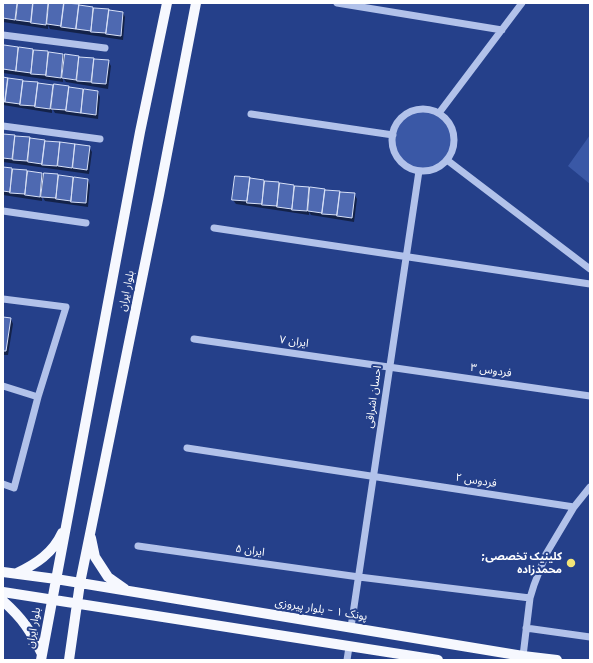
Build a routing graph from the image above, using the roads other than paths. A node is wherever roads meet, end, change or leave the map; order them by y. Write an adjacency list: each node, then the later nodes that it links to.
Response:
1 (167, 3): 32 (main road, بلوار ایران)
2 (196, 3): 33 (main road, بلوار ایران)
3 (337, 3): 5 (street)
4 (522, 3): 5 (street)
5 (502, 30): 8 (street)
6 (3, 35): 7 (street)
7 (105, 48)
8 (439, 113): 11 (street); 13 (street)
9 (251, 114): 11 (street)
10 (3, 126): 12 (street)
11 (393, 135): 14 (street)
12 (100, 139)
13 (447, 160): 14 (street); 19 (street)
14 (419, 171): 18 (street, احسان اشراقی)
15 (3, 211): 16 (street)
16 (86, 223)
17 (214, 228): 18 (street)
18 (406, 257): 20 (street); 23 (street, احسان اشراقی)
19 (590, 269)
20 (590, 284)
21 (3, 299): 26 (street)
22 (194, 339): 23 (street, ایران ۷)
23 (390, 368): 25 (street, فردوس ۳); 28 (street, احسان اشراقی)
24 (3, 386): 26 (street)
25 (590, 396)
26 (38, 397): 29 (street)
27 (188, 448): 28 (street, فردوس ۲)
28 (374, 476): 31 (street, فردوس ۲); 37 (street, احسان اشراقی)
29 (3, 484)
30 (590, 487): 31 (street)
31 (574, 508): 42 (street)
32 (67, 522): 36 (main road); 38 (main road, بلوار ایران)
33 (90, 534): 39 (main road, بلوار ایران); 40 (main road)
34 (138, 546): 37 (street, ایران ۵)
35 (3, 572): 36 (main road, پونک ۱ - بلوار پیروزی)
36 (17, 573): 38 (main road, پونک ۱ - بلوار پیروزی)
37 (359, 577): 42 (street, ایران ۵); 46 (street, احسان اشراقی)
38 (56, 579): 39 (main road, پونک ۱ - بلوار پیروزی); 43 (main road, بلوار ایران)
39 (80, 583): 40 (main road, پونک ۱ - بلوار پیروزی); 45 (main road, بلوار ایران)
40 (127, 591): 46 (main road, پونک ۱ - بلوار پیروزی)
41 (3, 592): 43 (main road)
42 (530, 598): 47 (street)
43 (51, 600): 45 (main road); 51 (main road, بلوار ایران)
44 (3, 601): 51 (main road)
45 (77, 604): 49 (main road); 52 (main road)
46 (351, 627): 50 (main road, پونک ۱ - بلوار پیروزی)
47 (526, 628): 48 (street); 50 (street)
48 (590, 637)
49 (349, 647): 53 (street); 54 (main road)
50 (523, 656): 55 (main road, پونک ۱ - بلوار پیروزی)
51 (41, 657)
52 (69, 660)
53 (347, 660)
54 (438, 660)
55 (557, 660)

